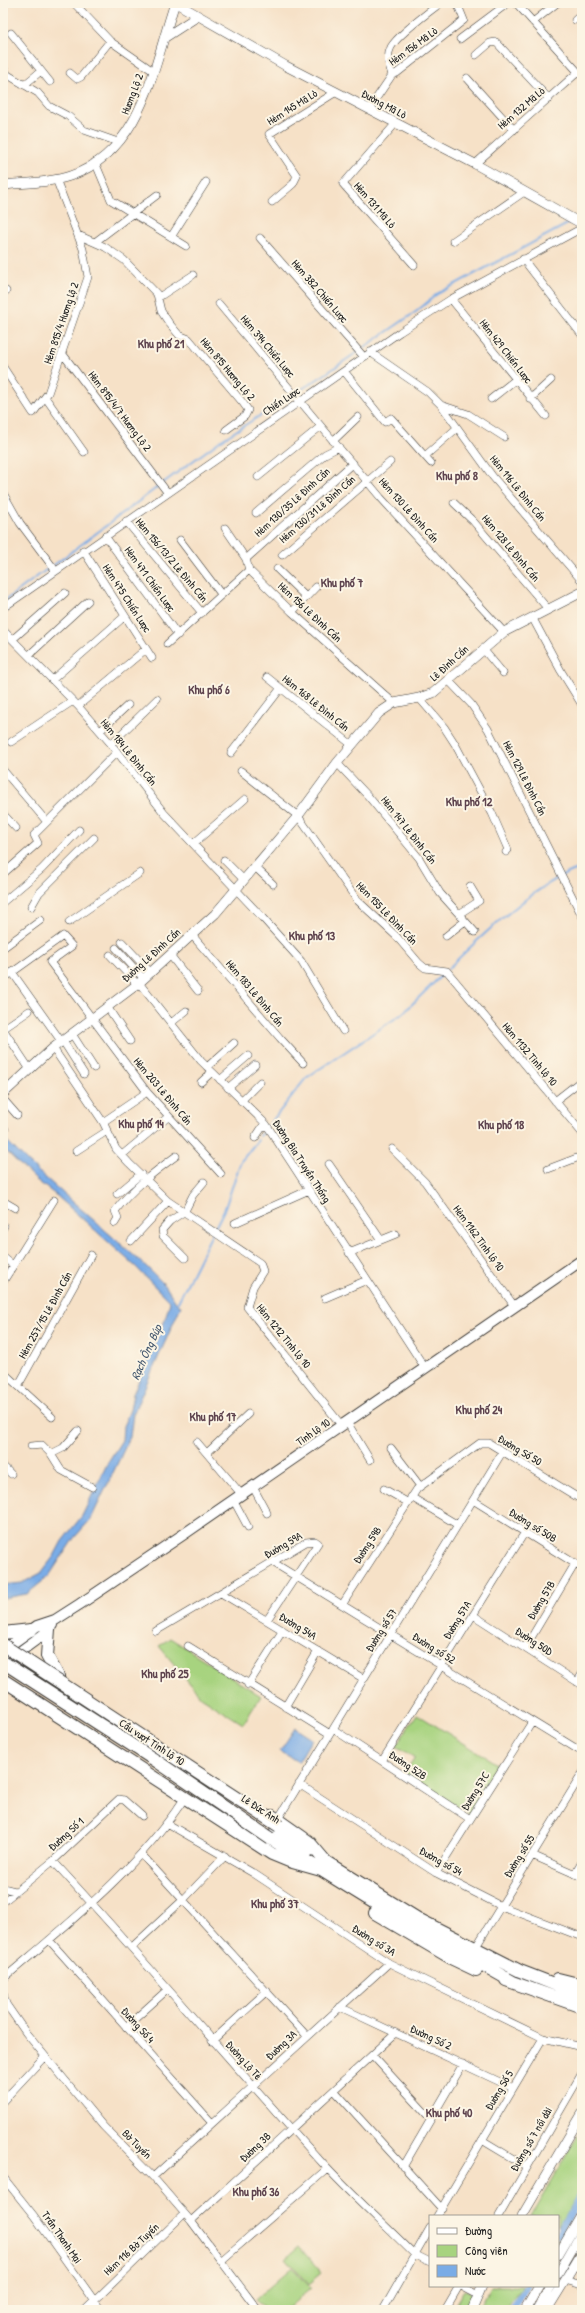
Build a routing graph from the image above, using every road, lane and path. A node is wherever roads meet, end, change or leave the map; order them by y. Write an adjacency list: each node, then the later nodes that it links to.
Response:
1 (74, 3): 17 (street)
2 (176, 3): 9 (main road, Đường Mã Lò); 15 (main road, Hương Lộ 2)
3 (457, 3): 10 (street)
4 (508, 3): 13 (street)
5 (516, 3): 12 (street)
6 (557, 3): 12 (street)
7 (438, 5): 24 (street)
8 (582, 14): 11 (street)
9 (198, 16): 15 (main road); 28 (main road, Đường Mã Lò)
10 (464, 20): 13 (street); 24 (street, Hẻm 156 Mã Lò)
11 (575, 20)
12 (533, 22): 23 (street)
13 (472, 29): 16 (street)
14 (11, 33): 20 (street)
15 (164, 38): 21 (main road, Hương Lộ 2)
16 (460, 39)
17 (110, 41): 21 (street); 22 (street)
18 (476, 55): 29 (street)
19 (3, 68): 27 (street)
20 (41, 71): 26 (street); 27 (street)
21 (153, 72): 33 (main road, Hương Lộ 2)
22 (70, 73)
23 (580, 74): 29 (street, Hẻm 132 Mã Lò)
24 (392, 75): 30 (street, Hẻm 156 Mã Lò)
25 (467, 78): 32 (street)
26 (50, 82)
27 (24, 85): 33 (street)
28 (336, 92): 30 (main road, Đường Mã Lò); 41 (street, Hẻm 145 Mã Lò)
29 (549, 98): 32 (street, Hẻm 132 Mã Lò)
30 (369, 109): 31 (main road, Đường Mã Lò)
31 (396, 123): 35 (main road, Đường Mã Lò); 52 (street, Hẻm 131 Mã Lò)
32 (514, 130): 35 (street, Hẻm 132 Mã Lò)
33 (118, 142): 34 (main road, Hương Lộ 2)
34 (95, 162): 36 (main road, Hương Lộ 2); 42 (street)
35 (475, 164): 39 (main road, Đường Mã Lò)
36 (56, 179): 38 (main road); 45 (street)
37 (206, 182): 46 (street)
38 (3, 185)
39 (524, 192): 43 (main road, Đường Mã Lò); 48 (street)
40 (158, 196): 42 (street)
41 (272, 202)
42 (133, 213): 46 (street); 49 (street)
43 (582, 224)
44 (582, 228): 51 (street, Chiến Lược)
45 (78, 235): 49 (street, Hẻm 815 Hương Lộ 2); 58 (street, Hẻm 815/4 Hương lộ 2)
46 (171, 237): 50 (street)
47 (260, 238): 59 (street, Hėm 382 Chiến Lược)
48 (453, 241)
49 (95, 242): 54 (street, Hẻm 815 Hương Lộ 2)
50 (186, 246)
51 (523, 258): 55 (street, Chiến Lược); 57 (street)
52 (414, 265)
53 (194, 274): 54 (street)
54 (159, 297): 73 (street, Hẻm 815 Hương Lộ 2)
55 (451, 299): 59 (street, Chiến Lược); 62 (street, Hẻm 429 Chiến Lược)
56 (219, 304): 67 (street, Hẻm 394 Chiến Lược)
57 (582, 335)
58 (62, 353): 64 (street, Hẻm 815/4 Hương lộ 2); 84 (street, Hẻm 815/4/7 Hương Lộ 2)
59 (365, 354): 61 (street, Chiến Lược); 68 (street, Hėm 382 Chiến Lược)
60 (3, 367): 64 (street, Hẻm 815/4 Hương lộ 2)
61 (344, 371): 67 (street, Chiến Lược); 78 (street)
62 (515, 380): 65 (street, Hẻm 429 Chiến Lược); 66 (street)
63 (551, 380): 65 (street)
64 (45, 397): 77 (street)
65 (530, 398): 69 (street, Hẻm 429 Chiến Lược)
66 (491, 399)
67 (298, 401): 71 (street, Hẻm 130 Lê Đình Cẩn); 84 (street, Chiến Lược)
68 (441, 405): 72 (street, Hẻm 116 Lê Đình Cẩn); 74 (street)
69 (546, 416)
70 (358, 417): 75 (street)
71 (320, 427): 75 (street, Hẻm 130 Lê Đình Cẩn); 82 (street)
72 (457, 428): 78 (street); 98 (street, Hẻm 116 Lê Đình Cẩn)
73 (226, 430)
74 (504, 437)
75 (333, 441): 76 (street, Hẻm 130 Lê Đình Cẩn)
76 (339, 447): 80 (street, Hẻm 130 Lê Đình Cẩn); 87 (street)
77 (84, 452)
78 (425, 456): 81 (street)
79 (390, 462): 83 (street, Hẻm 130/31 Lê Đình Cẩn)
80 (353, 463): 83 (street, Hẻm 130 Lê Đình Cẩn); 94 (street, Hẻm 130/35 Lê Đình Cẩn)
81 (431, 463)
82 (258, 477)
83 (367, 481): 93 (street, Hẻm 130/31 Lê Đình Cẩn); 112 (street, Hẻm 130 Lê Đình Cẩn)
84 (166, 491): 88 (street, Chiến Lược)
85 (3, 492): 95 (street)
86 (454, 502): 106 (street, Hẻm 128 Lê Đình Cẩn)
87 (256, 513)
88 (126, 521): 90 (street, Chiến Lược); 107 (street, Hẻm 156/13/2 Lê Đình Cẩn)
89 (225, 528): 94 (street)
90 (104, 536): 92 (street, Chiến Lược); 113 (street, Hẻm 471 Chiến Lược)
91 (180, 540): 102 (street)
92 (83, 550): 95 (street, Chiến Lược); 108 (street, Hẻm 475 Chiến Lược)
93 (282, 555)
94 (246, 559): 97 (street)
95 (55, 569): 105 (street, Chiến Lược)
96 (276, 569): 103 (street)
97 (249, 570): 102 (street); 109 (street, Hẻm 156 Lê Đình Cẩn)
98 (582, 581)
99 (316, 587): 103 (street)
100 (582, 592): 106 (main road, Lê Đình Cẩn)
101 (65, 593): 114 (street)
102 (221, 594): 107 (street)
103 (306, 597): 109 (street)
104 (88, 602): 118 (street)
105 (3, 608)
106 (548, 609): 110 (main road, Lê Đình Cẩn)
107 (202, 613): 113 (street)
108 (125, 616): 116 (street, Hẻm 475 Chiến Lược); 122 (street)
109 (293, 616): 127 (street, Hẻm 156 Lê Đình Cẩn)
110 (532, 617): 112 (main road, Lê Đình Cẩn); 130 (street)
111 (3, 630): 114 (street, Hẻm 184 Lê Đình Cẩn)
112 (504, 632): 117 (main road, Lê Đình Cẩn)
113 (178, 635): 115 (street)
114 (13, 639): 118 (street, Hẻm 184 Lê Đình Cẩn)
115 (167, 644)
116 (146, 649): 119 (street, Hẻm 475 Chiến Lược); 128 (street)
117 (483, 649): 120 (street); 123 (main road, Lê Đình Cẩn)
118 (29, 655): 122 (street, Hẻm 184 Lê Đình Cẩn)
119 (152, 658)
120 (503, 673)
121 (267, 677): 124 (street, Hẻm 168 Lê Đình Cẩn)
122 (52, 680): 128 (street, Hẻm 184 Lê Đình Cẩn)
123 (449, 681): 125 (main road, Lê Đình Cẩn); 160 (street, Hẻm 129 Lê Đình Cẩn)
124 (280, 688): 134 (street, Hẻm 168 Lê Đình Cẩn); 136 (street)
125 (419, 698): 127 (main road, Lê Đình Cẩn); 148 (street)
126 (157, 699): 133 (street)
127 (394, 702): 134 (main road, Lê Đình Cẩn)
128 (75, 703): 131 (street, Hẻm 184 Lê Đình Cẩn); 132 (street)
129 (128, 705): 131 (street)
130 (582, 705)
131 (100, 731): 133 (street, Hẻm 184 Lê Đình Cẩn)
132 (11, 742)
133 (111, 744): 135 (street, Hẻm 184 Lê Đình Cẩn)
134 (352, 745): 137 (main road, Lê Đình Cẩn)
135 (117, 752): 143 (street); 147 (street, Hẻm 184 Lê Đình Cẩn)
136 (231, 753)
137 (337, 764): 142 (main road, Lê Đình Cẩn); 159 (street, Hẻm 147 Lê Đình Cẩn)
138 (3, 770): 143 (street)
139 (241, 771): 142 (street, Hẻm 155 Lê Đình Cẩn)
140 (245, 799): 147 (street)
141 (3, 814): 144 (street)
142 (298, 816): 150 (main road, Đường Lê Đình Cẩn); 175 (street, Hẻm 155 Lê Đình Cẩn)
143 (47, 822): 152 (street)
144 (16, 828)
145 (79, 830): 157 (street)
146 (94, 838): 158 (street)
147 (193, 844): 156 (street, Hẻm 184 Lê Đình Cẩn)
148 (506, 852)
149 (224, 860): 153 (street)
150 (255, 867): 153 (main road, Đường Lê Đình Cẩn); 154 (street)
151 (140, 873): 162 (street)
152 (3, 874)
153 (244, 880): 156 (main road, Đường Lê Đình Cẩn)
154 (273, 884)
155 (470, 886): 159 (street)
156 (236, 889): 165 (main road, Đường Lê Đình Cẩn); 182 (street, Hẻm 184 Lê Đình Cẩn)
157 (3, 902)
158 (31, 907)
159 (458, 914): 163 (street, Hẻm 147 Lê Đình Cẩn)
160 (582, 916)
161 (41, 920): 168 (street)
162 (69, 922)
163 (465, 922): 164 (street, Hẻm 147 Lê Đình Cẩn); 166 (street)
164 (475, 932)
165 (192, 935): 171 (main road, Đường Lê Đình Cẩn); 190 (street, Hẻm 183 Lê Đình Cẩn)
166 (446, 936)
167 (122, 942): 174 (street)
168 (3, 948)
169 (116, 948): 174 (street)
170 (110, 955): 174 (street)
171 (170, 955): 174 (main road, Đường Lê Đình Cẩn); 176 (street)
172 (12, 972): 173 (street); 180 (street, Hẻm 203 Lê Đình Cẩn); 185 (street)
173 (3, 979)
174 (143, 980): 177 (main road, Đường Lê Đình Cẩn); 181 (street, Đường Bia Truyền Thống)
175 (461, 987): 205 (street, Hẻm 1132 Tỉnh lộ 10)
176 (198, 991)
177 (108, 1008): 180 (main road, Đường Lê Đình Cẩn); 186 (street)
178 (28, 1011): 183 (street)
179 (186, 1011): 181 (street)
180 (92, 1019): 184 (main road, Đường Lê Đình Cẩn); 201 (street, Hẻm 203 Lê Đình Cẩn)
181 (171, 1023): 194 (street, Đường Bia Truyền Thống)
182 (342, 1031)
183 (4, 1033): 192 (street)
184 (72, 1034): 185 (main road, Đường Lê Đình Cẩn); 193 (street)
185 (62, 1041): 188 (main road, Đường Lê Đình Cẩn); 195 (street)
186 (130, 1041)
187 (234, 1042): 194 (street)
188 (53, 1048): 192 (main road, Đường Lê Đình Cẩn); 208 (street, Hẻm 1212 Tỉnh lộ 10)
189 (248, 1056): 196 (street)
190 (303, 1063)
191 (255, 1065): 200 (street)
192 (29, 1068): 202 (main road, Đường Lê Đình Cẩn)
193 (94, 1068)
194 (209, 1069): 196 (street, Đường Bia Truyền Thống); 198 (street)
195 (84, 1074)
196 (220, 1080): 200 (street, Đường Bia Truyền Thống)
197 (582, 1080): 205 (street)
198 (201, 1082)
199 (260, 1082): 204 (street)
200 (228, 1088): 204 (street, Đường Bia Truyền Thống)
201 (147, 1092): 207 (street, Hẻm 203 Lê Đình Cẩn); 208 (street)
202 (3, 1094)
203 (3, 1099): 206 (street)
204 (241, 1101): 209 (street, Đường Bia Truyền Thống)
205 (555, 1101): 211 (street, Hẻm 1132 Tỉnh lộ 10)
206 (17, 1115)
207 (168, 1116): 215 (street); 220 (street, Hẻm 203 Lê Đình Cẩn)
208 (103, 1122): 210 (street, Hẻm 1212 Tỉnh lộ 10)
209 (265, 1123): 212 (street); 223 (street, Đường Bia Truyền Thống)
210 (107, 1130): 214 (street); 215 (street, Hẻm 1212 Tỉnh lộ 10)
211 (582, 1133)
212 (255, 1138)
213 (392, 1149): 244 (street, Hẻm 1162 Tỉnh lộ 10)
214 (76, 1151)
215 (122, 1155): 221 (street, Hẻm 1212 Tỉnh lộ 10)
216 (176, 1156): 221 (street)
217 (582, 1156): 219 (street)
218 (329, 1164): 233 (street)
219 (548, 1169)
220 (221, 1174)
221 (144, 1176): 224 (street); 227 (street, Hẻm 1212 Tỉnh lộ 10); 230 (street)
222 (204, 1182): 229 (street)
223 (309, 1190): 231 (street); 235 (street, Đường Bia Truyền Thống)
224 (117, 1194)
225 (54, 1200): 240 (street)
226 (3, 1201): 228 (street)
227 (168, 1201): 229 (street, Hẻm 1212 Tỉnh lộ 10); 234 (street)
228 (15, 1208)
229 (184, 1212): 238 (street); 250 (street, Hẻm 1212 Tỉnh lộ 10)
230 (115, 1223)
231 (235, 1223)
232 (396, 1234): 233 (street)
233 (381, 1240): 235 (street)
234 (132, 1241)
235 (349, 1253): 241 (street, Đường Bia Truyền Thống)
236 (91, 1255): 247 (street, Hẻm 257/15 Lê Đình Cẩn)
237 (3, 1258): 240 (street)
238 (185, 1258)
239 (582, 1260): 244 (main road, Tỉnh lộ 10)
240 (13, 1265): 242 (street)
241 (367, 1280): 243 (street); 245 (street, Đường Bia Truyền Thống)
242 (3, 1282)
243 (325, 1298)
244 (515, 1307): 245 (main road, Tỉnh lộ 10)
245 (425, 1368): 250 (main road, Tỉnh lộ 10)
246 (3, 1372): 247 (street)
247 (18, 1386): 249 (street)
248 (248, 1414): 256 (street)
249 (52, 1417)
250 (345, 1424): 258 (street); 263 (main road, Tỉnh lộ 10)
251 (78, 1431): 257 (street)
252 (196, 1442): 256 (street)
253 (32, 1446): 257 (street)
254 (391, 1448): 261 (street)
255 (502, 1451): 261 (street, Đường Số 50); 267 (street, Đường số 57); 268 (street, Đường Số 50)
256 (207, 1453): 265 (street)
257 (51, 1454): 262 (street)
258 (370, 1460)
259 (3, 1466): 260 (street)
260 (11, 1474)
261 (420, 1486): 266 (street, Đường Số 50)
262 (92, 1487)
263 (253, 1487): 265 (main road, Tỉnh lộ 10); 269 (street)
264 (384, 1489): 266 (street)
265 (238, 1498): 271 (street); 281 (main road, Tỉnh lộ 10)
266 (409, 1500): 270 (street); 278 (street, Đường 59B)
267 (473, 1500): 270 (street, Đường số 57); 272 (street, Đường số 50B)
268 (582, 1500)
269 (267, 1514)
270 (458, 1525): 286 (street, Đường số 57)
271 (248, 1528)
272 (524, 1532): 274 (street, Đường số 50B); 279 (street, Đường 57A)
273 (274, 1563): 276 (street, Đường số 52); 276 (street, Đường 59A); 277 (street, Đường 59A)
274 (575, 1564): 275 (street, Đường số 50B); 289 (street, Đường 57B)
275 (582, 1568)
276 (297, 1577): 278 (street, Đường số 52); 280 (street, Đường 59A)
277 (221, 1593): 280 (street, Đường 54A); 284 (street, Đường 59A)
278 (342, 1605): 286 (street, Đường số 52)
279 (473, 1615): 289 (street, Đường 50D); 293 (street, Đường 57A)
280 (267, 1620): 283 (street, Đường 54A)
281 (52, 1624): 282 (main road, Tỉnh lộ 10); 291 (main road, Tỉnh lộ 10); 296 (highway)
282 (31, 1630): 285 (highway); 288 (main road, Tỉnh lộ 10)
283 (282, 1630): 290 (street, Đường 54A); 300 (street)
284 (156, 1631)
285 (3, 1633)
286 (391, 1635): 293 (street, Đường số 52); 297 (street, Đường số 57)
287 (188, 1646): 300 (street, Đường 52B)
288 (4, 1647): 291 (highway, Lê Đức Anh); 315 (highway, Cầu vượt Tỉnh lộ 10)
289 (525, 1648): 299 (street, Đường 50D)
290 (318, 1651): 297 (street, Đường 54A); 302 (street)
291 (20, 1652): 292 (main road, Tỉnh lộ 10); 296 (highway, Lê Đức Anh)
292 (3, 1663): 315 (highway, Cầu vượt Tỉnh lộ 10, bridge)
293 (441, 1666): 304 (street, Đường số 52); 308 (street, Đường 57A)
294 (3, 1670): 315 (highway, Cầu vượt Tỉnh lộ 10)
295 (582, 1674): 299 (street)
296 (59, 1678): 301 (highway); 303 (highway, Lê Đức Anh)
297 (364, 1679): 305 (street, Đường số 57)
298 (5, 1682): 301 (highway, Lê Đức Anh)
299 (580, 1683)
300 (248, 1685): 302 (street, Đường 52B)
301 (43, 1705): 306 (highway, Lê Đức Anh)
302 (285, 1707): 305 (street, Đường 52B)
303 (114, 1713): 306 (highway); 315 (highway, Lê Đức Anh)
304 (532, 1722): 307 (street, Đường số 52); 313 (street, Đường 57C)
305 (331, 1732): 308 (street, Đường 52B); 310 (street, Đường số 57)
306 (97, 1739): 311 (highway, Lê Đức Anh)
307 (582, 1752)
308 (382, 1761): 313 (street, Đường 52B)
309 (582, 1774): 317 (street, Đường số 55)
310 (299, 1784): 315 (street, Đường số 57); 322 (street, Đường số 54)
311 (186, 1796): 314 (street); 321 (highway, Lê Đức Anh)
312 (142, 1816): 319 (street, Đường Số 1)
313 (470, 1819): 322 (street, Đường 57C)
314 (168, 1824): 316 (street); 318 (street, Đường số 3A)
315 (274, 1832): 321 (highway, Cầu vượt Tỉnh lộ 10); 321 (highway, Cầu vượt Tỉnh lộ 10); 321 (highway, Lê Đức Anh)
316 (142, 1855): 326 (street); 328 (street)
317 (532, 1855): 323 (street); 329 (street, Đường số 55)
318 (225, 1856): 326 (street); 334 (street, Đường số 3A)
319 (53, 1861): 325 (street, Đường Số 1); 328 (street, Đường Lộ Tẻ)
320 (582, 1862): 323 (street)
321 (324, 1866): 333 (highway, Lê Đức Anh); 335 (highway, Lê Đức Anh)
322 (436, 1873): 329 (street, Đường số 54)
323 (578, 1875)
324 (3, 1888): 325 (street)
325 (15, 1891): 327 (street, Đường Số 1)
326 (184, 1899): 332 (street); 339 (street)
327 (3, 1902)
328 (91, 1902): 331 (street); 332 (street, Đường Lộ Tẻ)
329 (501, 1906): 330 (street, Đường số 54); 333 (street, Đường số 55)
330 (582, 1937)
331 (48, 1940): 336 (street); 344 (street, Đường Số 4)
332 (132, 1947): 338 (street, Đường Lộ Tẻ)
333 (474, 1950): 335 (highway, Lê Đức Anh)
334 (389, 1963): 342 (street, Đường 3A); 347 (street, Đường số 3A)
335 (516, 1977): 337 (highway, Lê Đức Anh); 341 (highway, Lê Đức Anh); 343 (highway, Lê Đức Anh)
336 (3, 1979)
337 (582, 1985)
338 (167, 1990): 344 (street); 348 (street, Đường Lộ Tẻ)
339 (267, 1991): 346 (street); 348 (street)
340 (3, 1993): 351 (street, Bờ Tuyến)
341 (582, 1995)
342 (340, 2007): 345 (street, Đường Số 2); 346 (street, Đường 3A)
343 (582, 2007)
344 (126, 2027): 360 (street, Đường Số 4)
345 (396, 2033): 350 (street, Đường 3B); 352 (street, Đường Số 2)
346 (307, 2036): 354 (street, Đường 3A)
347 (543, 2038): 349 (street, Đường số 3A); 355 (street, Đường Số 5)
348 (212, 2041): 354 (street, Đường Lộ Tẻ)
349 (582, 2047)
350 (372, 2055): 356 (street, Đường 3B); 359 (street)
351 (45, 2056): 357 (street); 367 (street, Bờ Tuyến)
352 (462, 2064): 355 (street, Đường Số 2); 359 (street)
353 (582, 2073): 364 (street, Đường số 7 nối dài)
354 (253, 2086): 360 (street, Đường 3A); 361 (street, Đường Lộ Tẻ)
355 (513, 2088): 362 (street, Đường Số 5)
356 (334, 2090): 361 (street, Đường 3B); 363 (street)
357 (3, 2101)
358 (582, 2114): 373 (main road)
359 (431, 2119): 363 (street)
360 (212, 2124): 367 (street, Đường 3A)
361 (291, 2128): 365 (street, Đường Lộ Tẻ); 374 (street, Đường 3B)
362 (482, 2140): 364 (street); 368 (street, Đường Số 5)
363 (403, 2167): 368 (street)
364 (527, 2167): 372 (street, Đường số 7 nối dài)
365 (327, 2168): 379 (street, Đường Lộ Tẻ); 380 (street)
366 (3, 2177): 390 (street, Trần Thanh Mại)
367 (153, 2177): 369 (street, Bờ Tuyến)
368 (442, 2209): 371 (street, Đường Số 5)
369 (184, 2214): 374 (street, Bờ Tuyến); 390 (street, Hẻm 116 Bờ Tuyến)
370 (582, 2214): 377 (main road)
371 (438, 2215)
372 (500, 2215)
373 (523, 2215)
374 (191, 2221): 380 (street, Bờ Tuyến)
375 (429, 2230): 379 (street)
376 (582, 2232): 382 (main road)
377 (559, 2252)
378 (582, 2253): 382 (main road)
379 (414, 2254): 381 (street, Đường Lộ Tẻ); 394 (street)
380 (222, 2260): 393 (street, Bờ Tuyến)
381 (429, 2262)
382 (562, 2277): 383 (street)
383 (582, 2285)
384 (459, 2287): 395 (street)
385 (465, 2287): 389 (street)
386 (539, 2287): 397 (main road)
387 (550, 2287): 398 (main road)
388 (558, 2287): 399 (main road)
389 (480, 2290): 396 (main road)
390 (93, 2300): 391 (street, Hẻm 116 Bờ Tuyến); 392 (street, Trần Thanh Mại)
391 (85, 2310)
392 (101, 2310)
393 (258, 2310)
394 (383, 2310)
395 (445, 2310)
396 (472, 2310)
397 (525, 2310)
398 (537, 2310)
399 (548, 2310)

